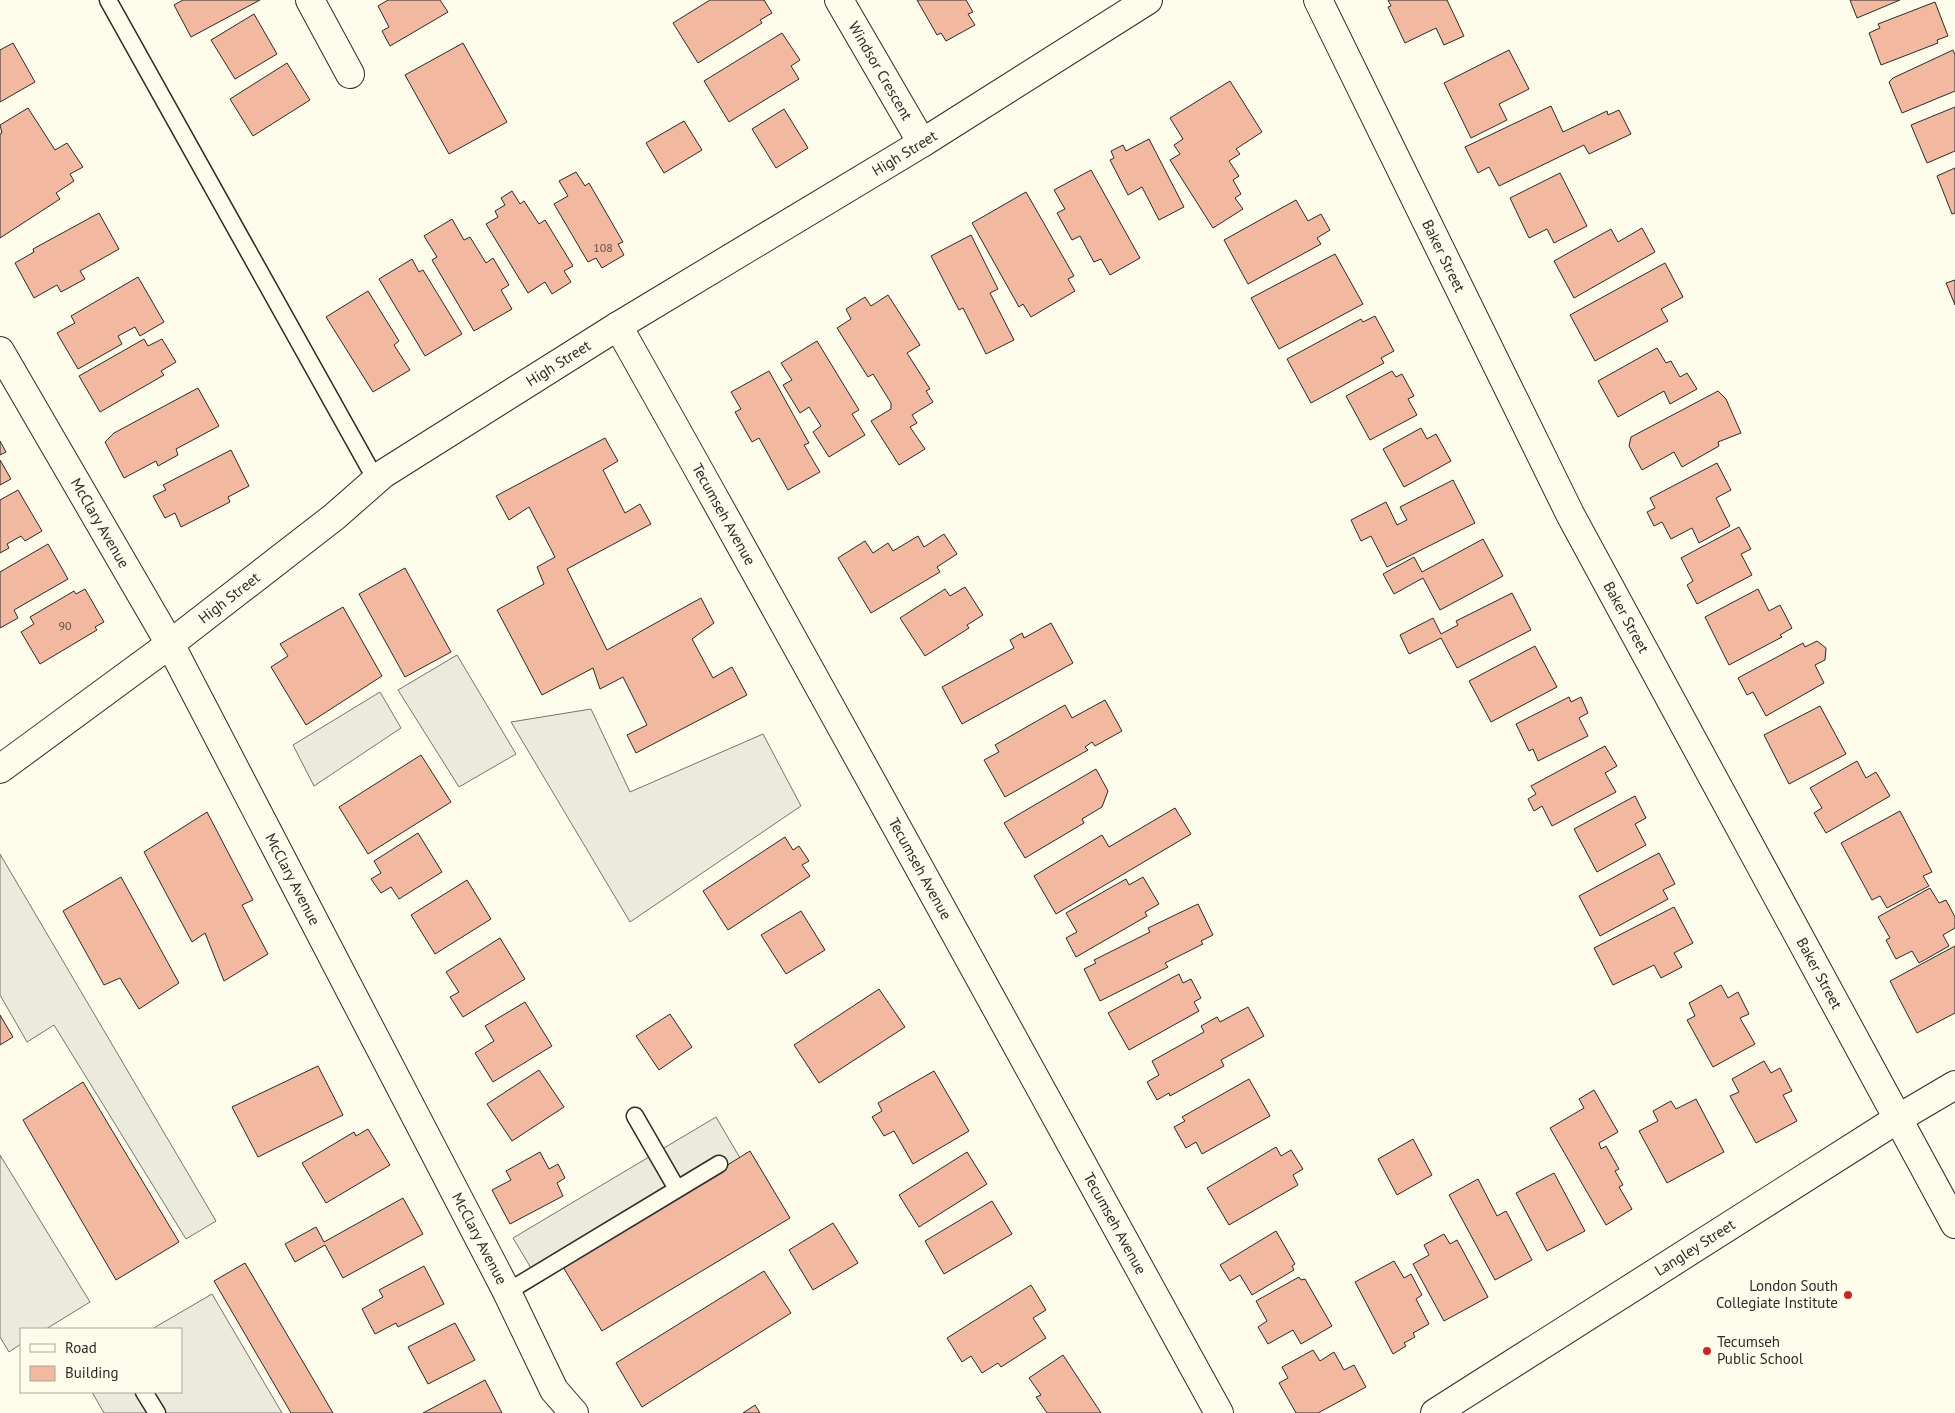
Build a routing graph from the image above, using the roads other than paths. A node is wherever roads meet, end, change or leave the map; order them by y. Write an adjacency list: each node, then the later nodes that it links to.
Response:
1 (108, 0): 10 (lane)
2 (310, 0): 6 (street)
3 (839, 0): 7 (street, Windsor Crescent)
4 (1148, 0): 7 (street, High Street)
5 (1318, 0): 15 (street, Baker Street)
6 (350, 74)
7 (922, 143): 8 (street, High Street)
8 (618, 326): 10 (street, High Street); 23 (street, Tecumseh Avenue)
9 (0, 350): 11 (street, McClary Avenue)
10 (376, 480): 11 (street, High Street)
11 (170, 644): 12 (street, High Street); 19 (street, McClary Avenue)
12 (0, 769)
13 (1955, 1085): 15 (street, Langley Street)
14 (634, 1116): 17 (lane)
15 (1899, 1118): 18 (street, Baker Street); 24 (street, Langley Street)
16 (719, 1164): 17 (lane)
17 (677, 1189): 19 (lane)
18 (1955, 1224)
19 (507, 1292): 22 (street, McClary Avenue)
20 (145, 1393): 21 (lane)
21 (157, 1413)
22 (574, 1413)
23 (1219, 1413)
24 (1434, 1413)

